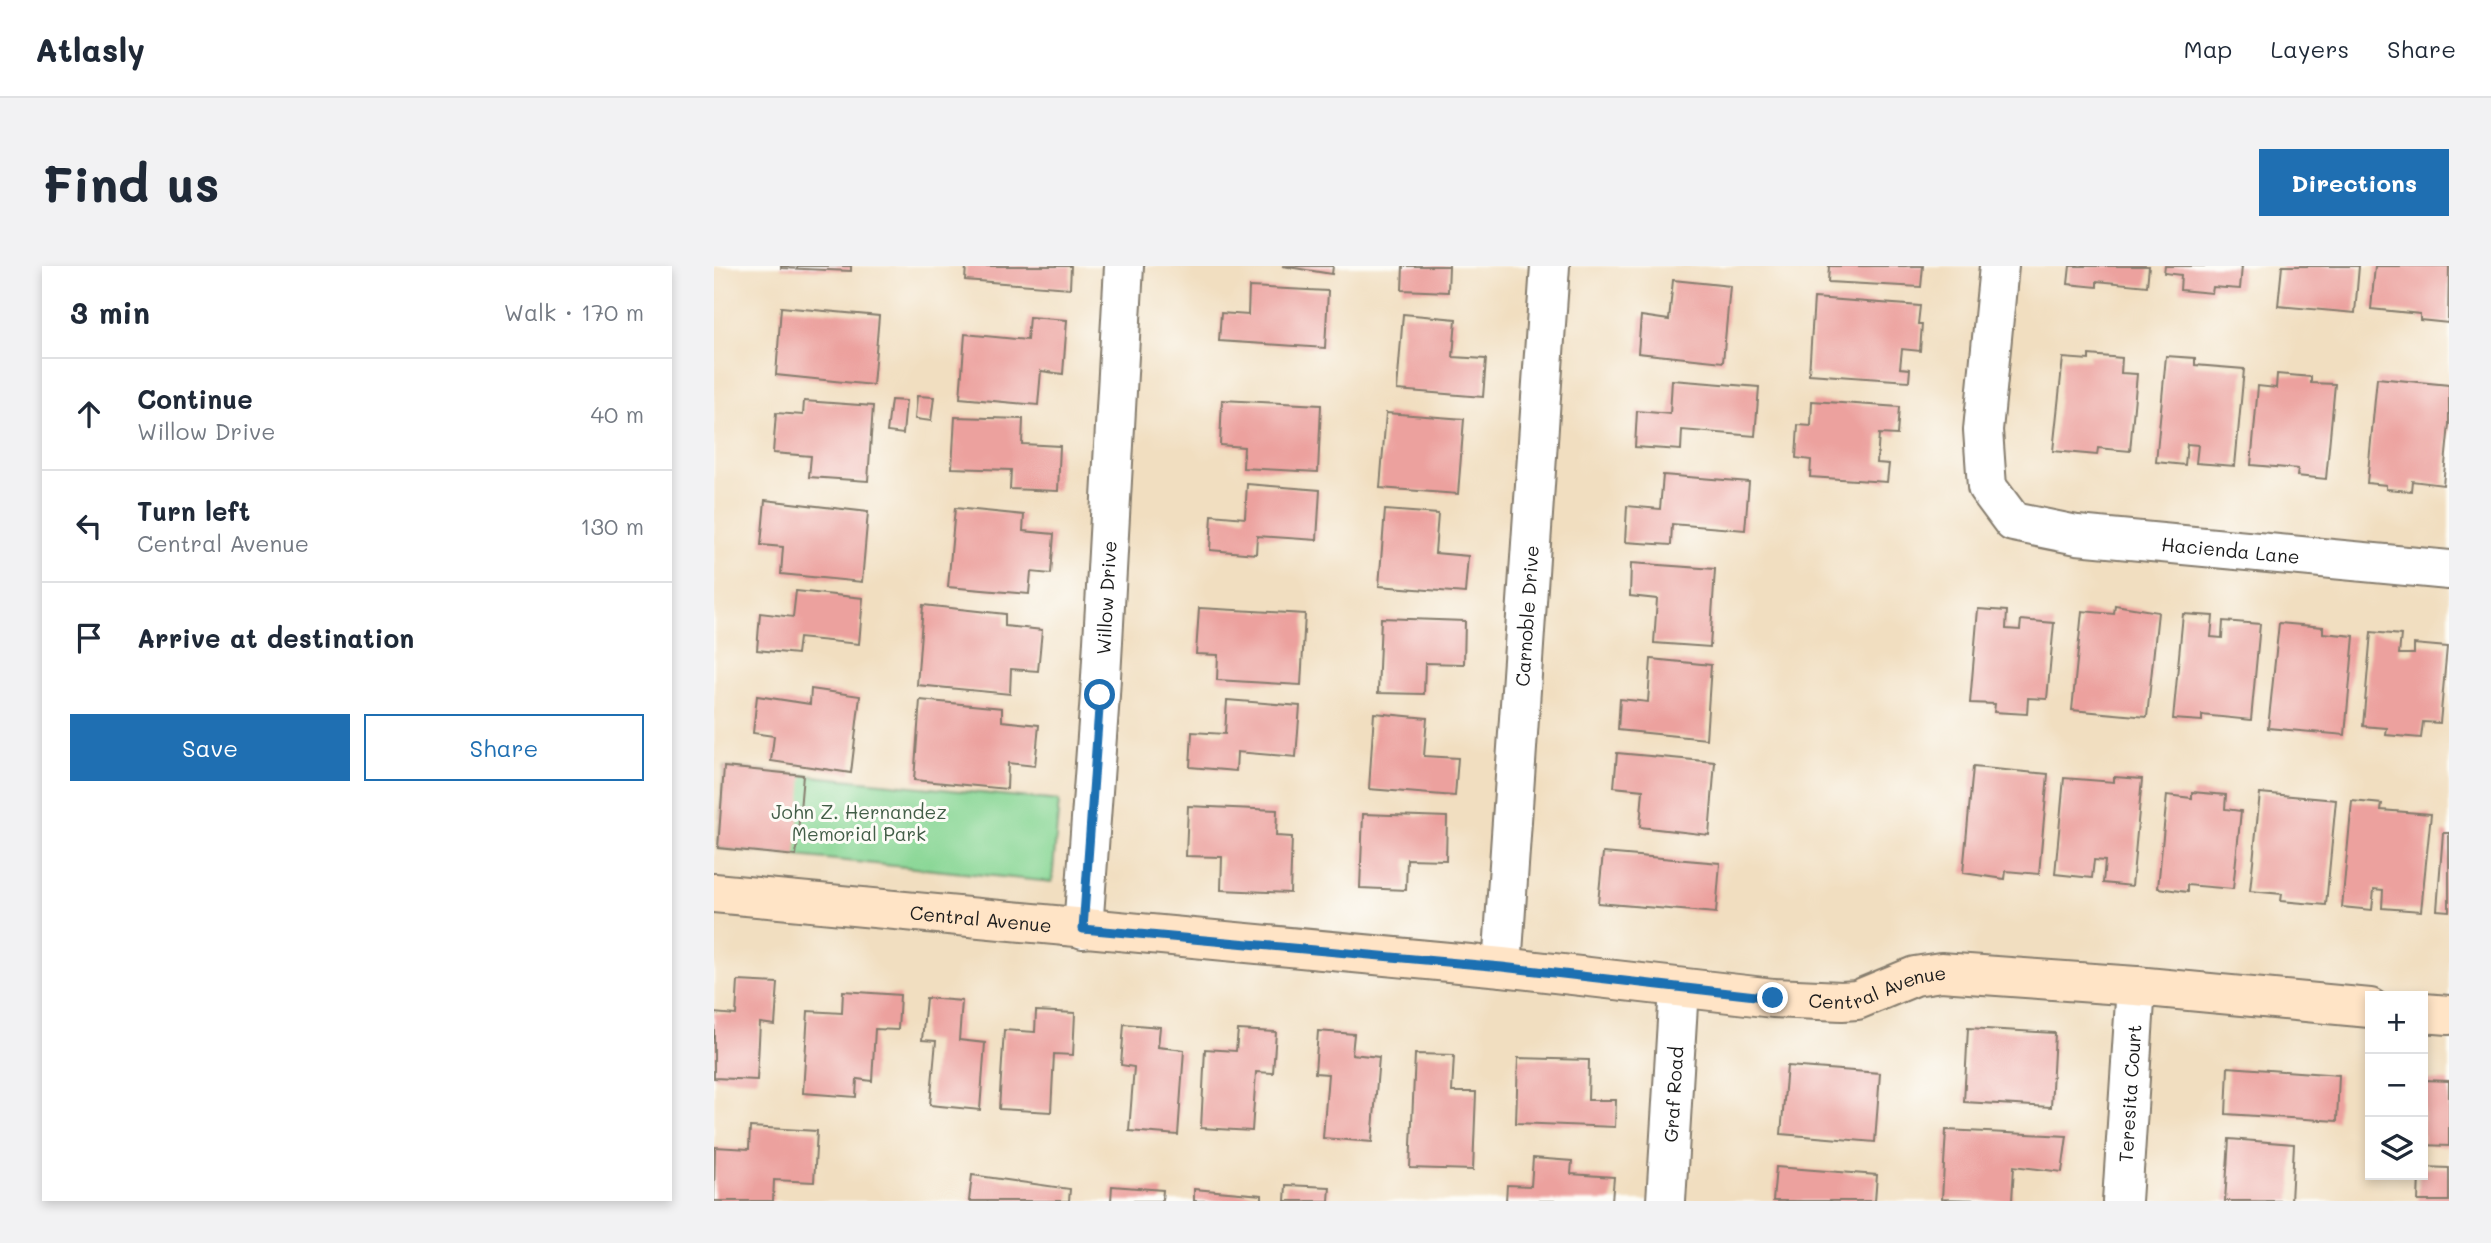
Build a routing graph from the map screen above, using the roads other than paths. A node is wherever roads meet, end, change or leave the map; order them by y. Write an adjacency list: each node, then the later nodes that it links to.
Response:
1 (1124, 266): 6 (street, Willow Drive)
2 (1550, 266): 7 (street, Carnoble Drive)
3 (1999, 266): 4 (street, Hacienda Lane)
4 (2449, 570)
5 (714, 893): 6 (street, Central Avenue)
6 (1083, 929): 7 (street, Central Avenue)
7 (1502, 967): 9 (street, Central Avenue)
8 (2136, 986): 9 (street, Central Avenue); 10 (street, Central Avenue); 14 (street, Teresita Court)
9 (1679, 988): 13 (street, Graf Road)
10 (2365, 1008)
11 (2428, 1013): 12 (street)
12 (2449, 1015)
13 (1666, 1201)
14 (2122, 1201)

